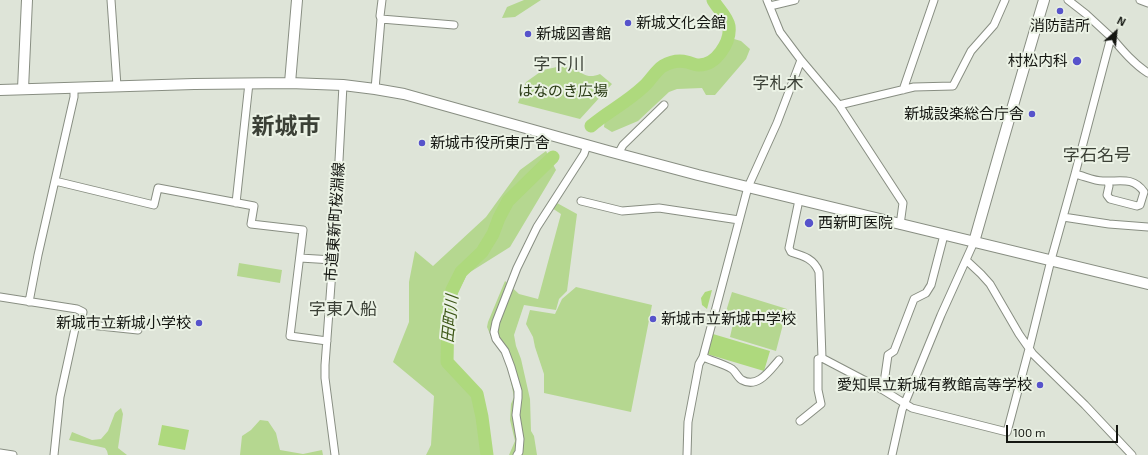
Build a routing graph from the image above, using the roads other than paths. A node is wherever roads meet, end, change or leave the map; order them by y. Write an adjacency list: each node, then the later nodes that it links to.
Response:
1 (27, 0): 23 (street)
2 (111, 0): 21 (street)
3 (297, 0): 19 (street)
4 (382, 0): 13 (street)
5 (795, 0): 11 (street)
6 (934, 0): 26 (street)
7 (1005, 0): 26 (street)
8 (1044, 0): 43 (street)
9 (1068, 0): 15 (street)
10 (1140, 0): 12 (street)
11 (769, 3): 16 (street)
12 (1148, 3)
13 (381, 20): 14 (street); 24 (street)
14 (454, 25)
15 (1112, 38): 17 (street); 31 (street)
16 (800, 60): 28 (street); 34 (street)
17 (1148, 73)
18 (249, 83): 19 (street); 21 (street); 37 (street)
19 (290, 83): 20 (street)
20 (343, 85): 24 (street); 45 (street, 市道東新町桜淵線)
21 (117, 86): 22 (street)
22 (74, 88): 23 (street); 32 (street)
23 (23, 89): 25 (street)
24 (375, 89): 29 (street)
25 (0, 90)
26 (903, 90): 28 (street)
27 (664, 105): 30 (street)
28 (839, 105): 40 (street)
29 (587, 145): 30 (street); 65 (street)
30 (618, 154): 34 (street)
31 (1075, 174): 33 (street); 38 (street)
32 (55, 181): 37 (street); 50 (street)
33 (1108, 181): 33 (street)
34 (748, 187): 35 (street); 39 (street)
35 (799, 200): 40 (street); 56 (street)
36 (581, 201): 39 (street)
37 (236, 203): 44 (street)
38 (1063, 216): 41 (street); 47 (street)
39 (740, 220): 55 (street)
40 (900, 225): 42 (street)
41 (1148, 227)
42 (944, 235): 43 (street); 58 (street)
43 (974, 242): 46 (street); 47 (street)
44 (300, 258): 45 (street); 53 (street)
45 (333, 260): 53 (street, 市道東新町桜淵線)
46 (966, 260): 54 (street); 59 (street)
47 (1051, 260): 48 (street); 54 (street)
48 (1148, 284)
49 (0, 297): 50 (street)
50 (29, 302): 51 (street)
51 (82, 324): 52 (street); 63 (street)
52 (138, 330)
53 (327, 341): 64 (street, 市道東新町桜淵線)
54 (1029, 349): 59 (street); 68 (street)
55 (703, 357): 57 (street); 66 (street)
56 (822, 358): 58 (street); 60 (street)
57 (779, 360)
58 (883, 390): 59 (street)
59 (904, 404): 67 (street)
60 (800, 421)
61 (0, 453): 62 (street)
62 (14, 455)
63 (54, 455)
64 (335, 455)
65 (517, 455)
66 (687, 455)
67 (892, 455)
68 (1132, 455)

